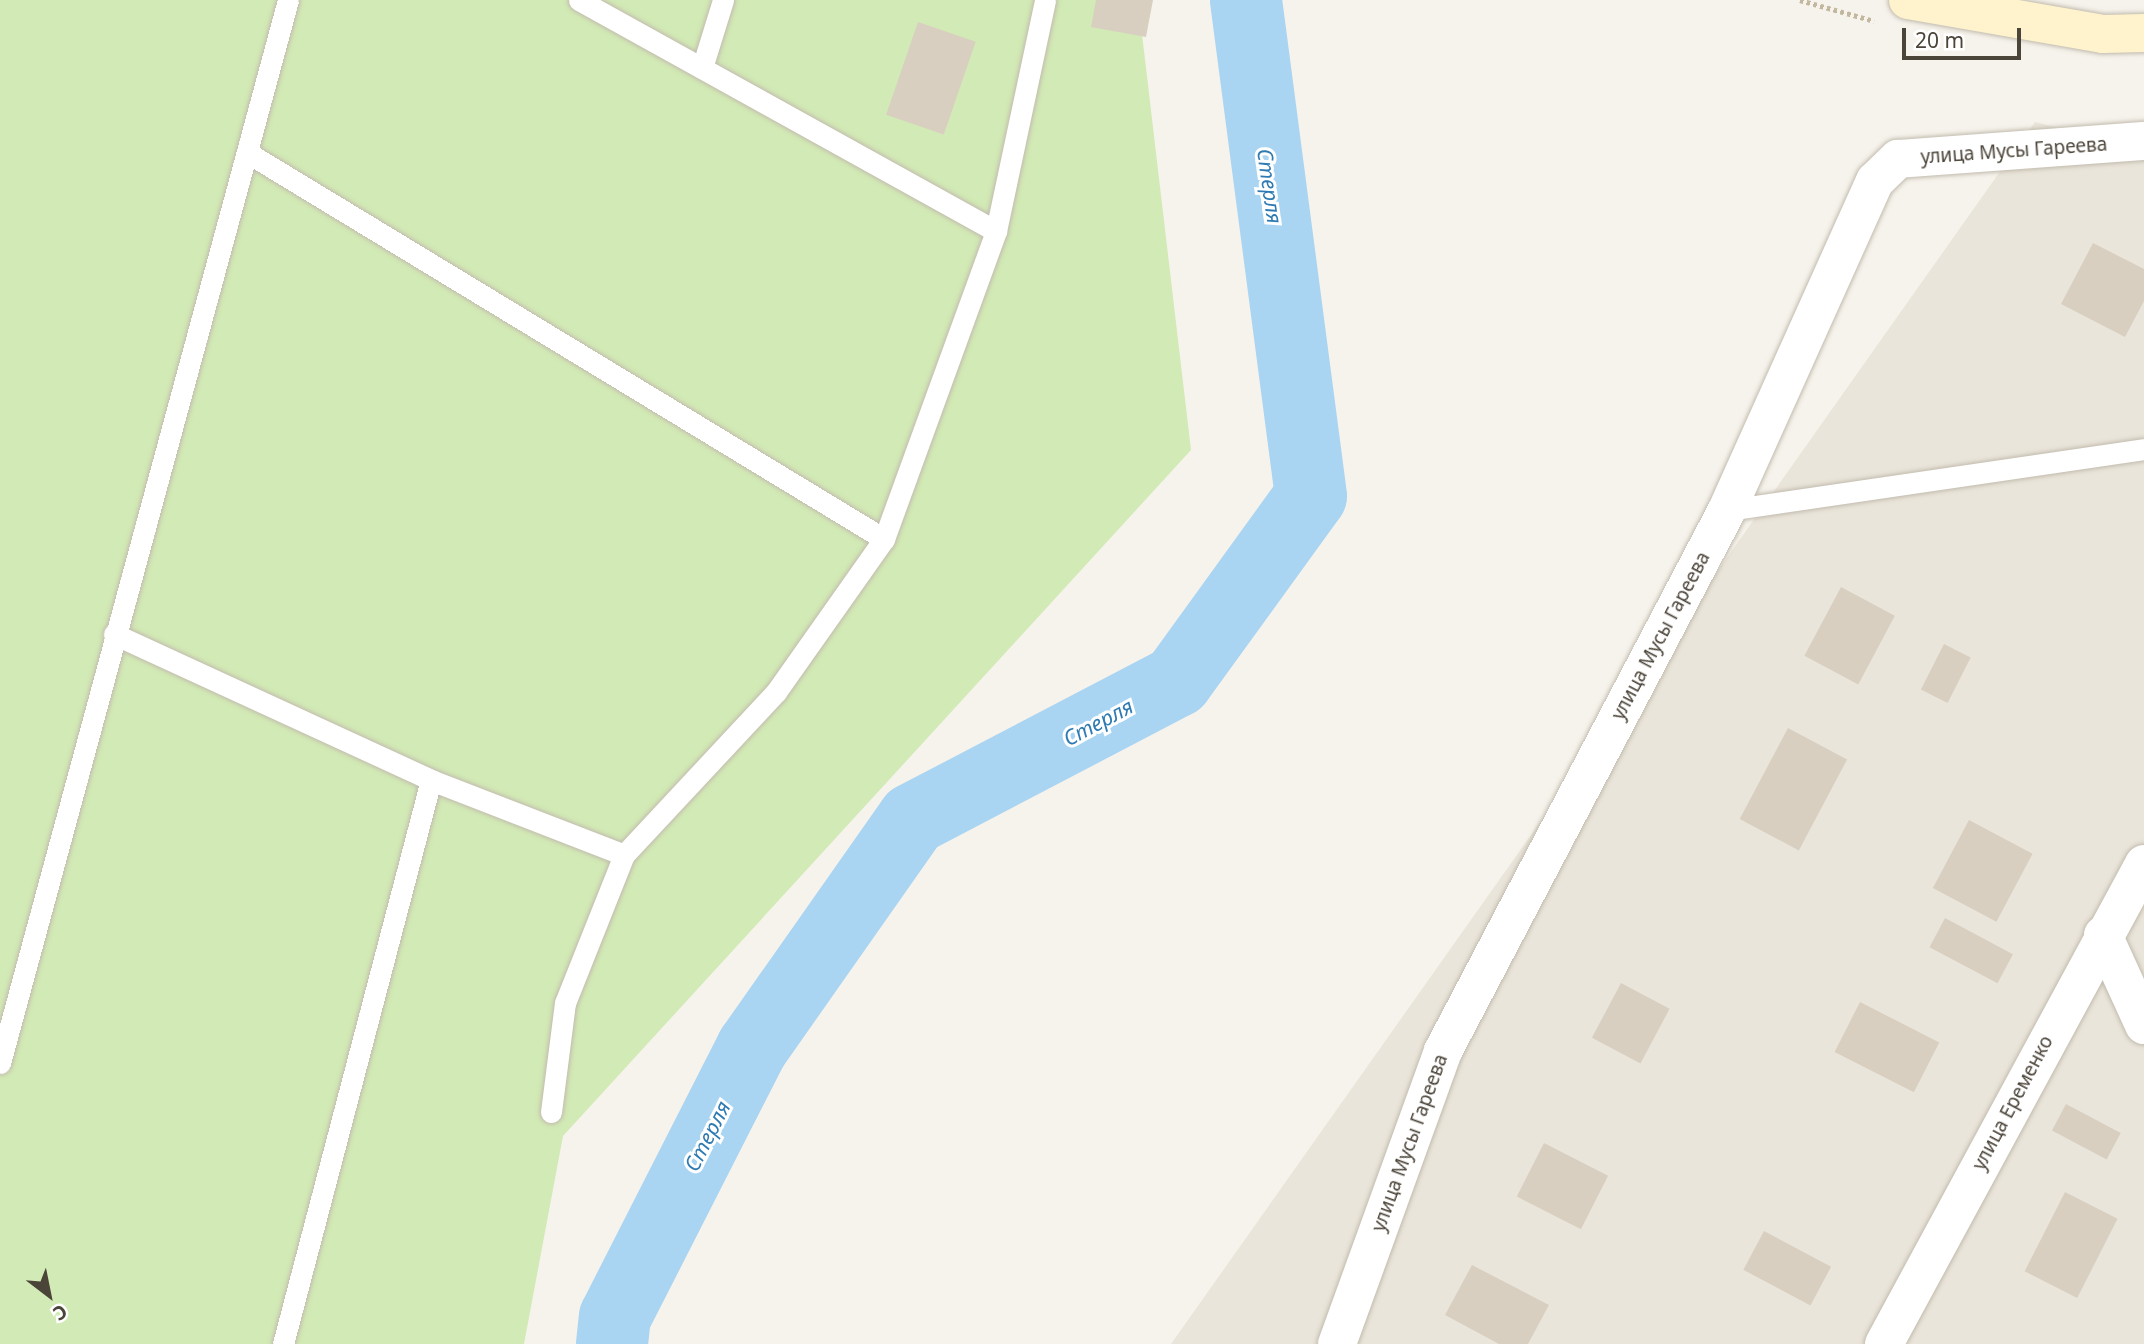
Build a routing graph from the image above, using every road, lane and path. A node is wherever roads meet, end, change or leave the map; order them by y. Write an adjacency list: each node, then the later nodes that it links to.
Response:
1 (288, 0): 9 (lane)
2 (579, 0): 7 (lane)
3 (723, 0): 7 (lane)
4 (1045, 0): 10 (lane)
5 (1908, 0): 6 (main road)
6 (2144, 33)
7 (702, 68): 10 (lane)
8 (2144, 141): 12 (street, улица Мусы Гареева)
9 (248, 153): 13 (lane); 14 (lane)
10 (996, 231): 13 (lane)
11 (2144, 449): 12 (lane)
12 (1727, 510): 23 (street, улица Мусы Гареева)
13 (884, 540): 16 (lane)
14 (114, 634): 15 (lane); 20 (lane)
15 (431, 780): 16 (lane); 22 (lane)
16 (624, 856): 21 (lane)
17 (2144, 864): 18 (street, улица Еременко)
18 (2103, 935): 19 (street); 24 (street, улица Еременко)
19 (2144, 1025)
20 (0, 1063)
21 (551, 1112)
22 (283, 1344)
23 (1337, 1344)
24 (1884, 1344)

